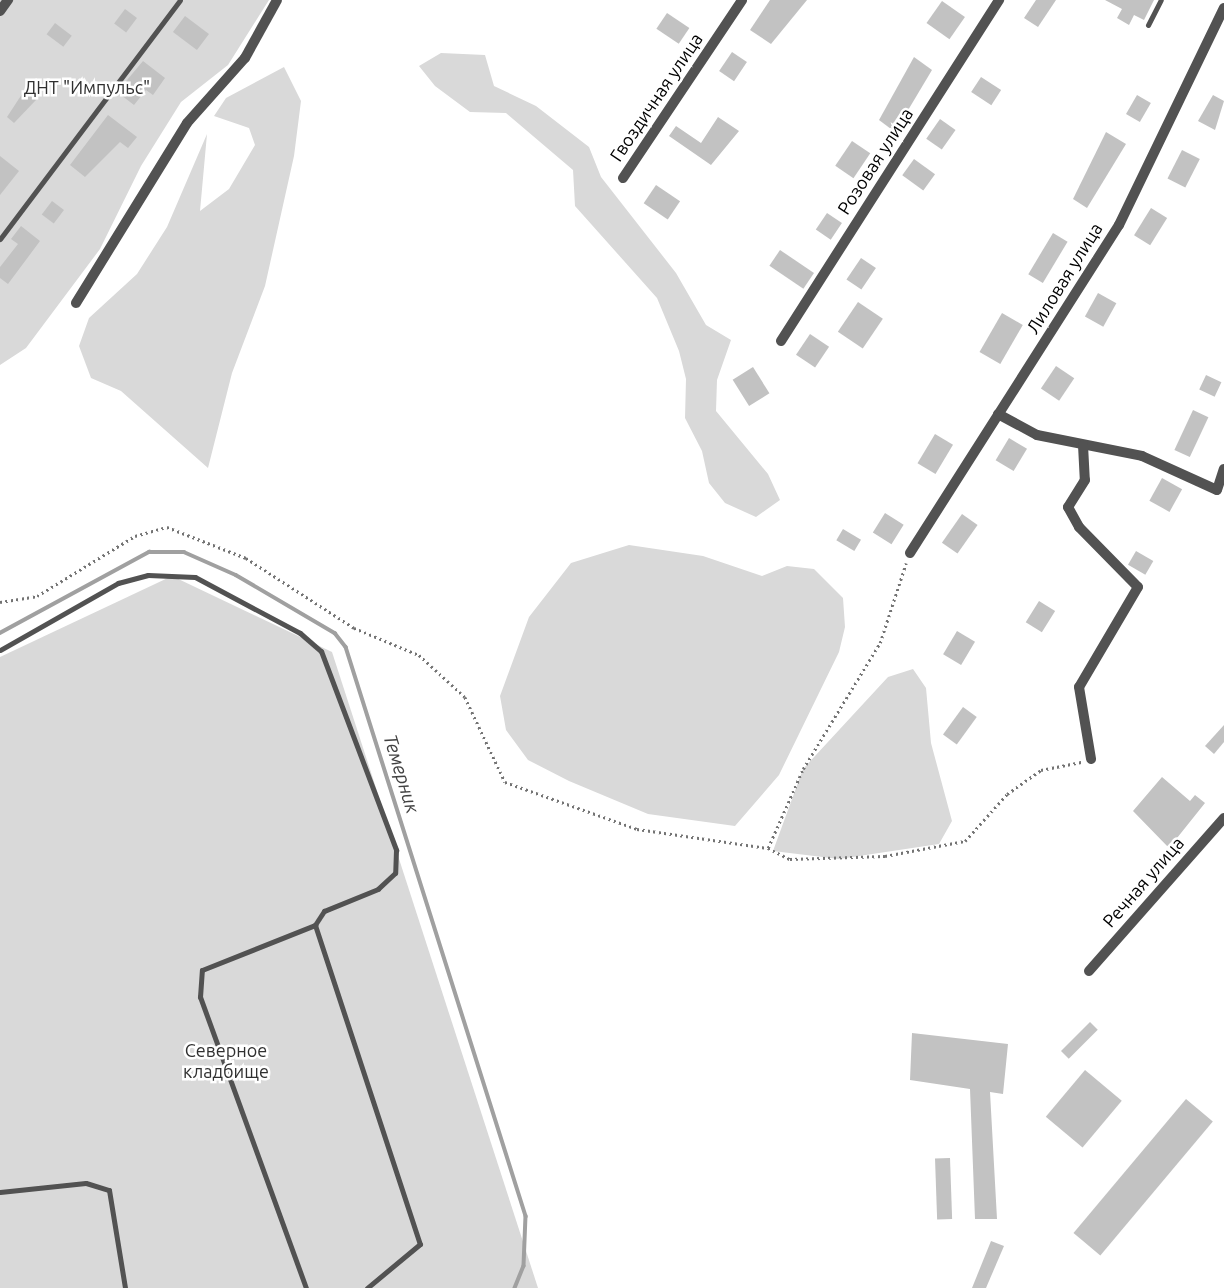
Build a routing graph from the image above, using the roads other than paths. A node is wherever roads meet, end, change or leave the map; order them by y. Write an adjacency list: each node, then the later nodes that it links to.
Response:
1 (8, 0): 8 (street)
2 (180, 0): 11 (lane)
3 (277, 0): 12 (street)
4 (742, 0): 10 (street, Гвоздичная улица)
5 (999, 0): 13 (street, Розовая улица)
6 (1161, 0): 9 (lane)
7 (1224, 8): 14 (street, Лиловая улица)
8 (0, 11)
9 (1149, 25)
10 (623, 178)
11 (0, 239)
12 (76, 303)
13 (781, 341)
14 (998, 414): 15 (street); 17 (street, Лиловая улица)
15 (1083, 445): 16 (street); 19 (street)
16 (1224, 468)
17 (910, 553)
18 (0, 650): 21 (lane)
19 (1091, 759)
20 (1224, 818): 22 (street, Речная улица)
21 (315, 925): 25 (lane); 26 (lane)
22 (1089, 971)
23 (0, 1192): 24 (lane)
24 (125, 1288)
25 (306, 1288)
26 (367, 1288)

